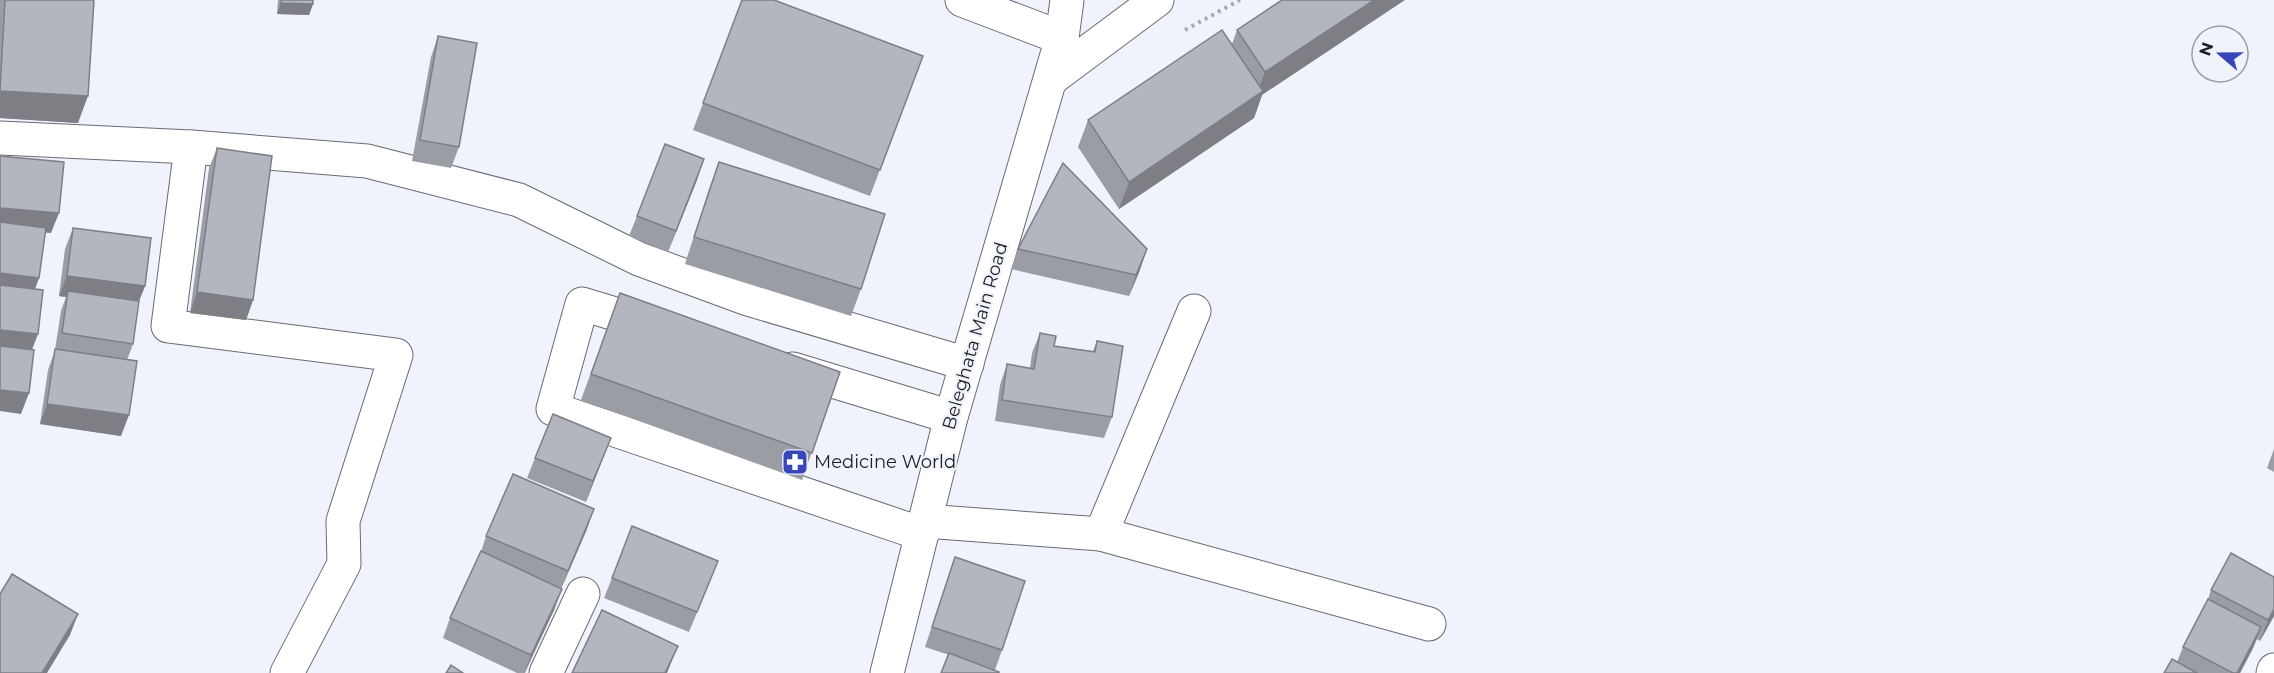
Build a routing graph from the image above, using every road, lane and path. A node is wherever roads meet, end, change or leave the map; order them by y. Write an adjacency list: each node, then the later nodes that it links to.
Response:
1 (962, 0): 4 (street)
2 (1067, 0): 4 (street, Beleghata Main Road)
3 (1157, 0): 5 (street)
4 (1062, 38): 5 (street, Beleghata Main Road)
5 (1051, 79): 11 (street, Beleghata Main Road)
6 (0, 138): 7 (street)
7 (191, 147): 11 (street); 17 (street)
8 (1194, 311): 14 (street)
9 (684, 335): 13 (street)
10 (763, 359): 12 (street)
11 (967, 364): 12 (street, Beleghata Main Road)
12 (951, 417): 13 (street, Beleghata Main Road)
13 (923, 528): 14 (street); 19 (street, Beleghata Main Road)
14 (1101, 534): 16 (street)
15 (583, 594): 18 (street)
16 (1429, 624)
17 (287, 673)
18 (546, 673)
19 (887, 673)

